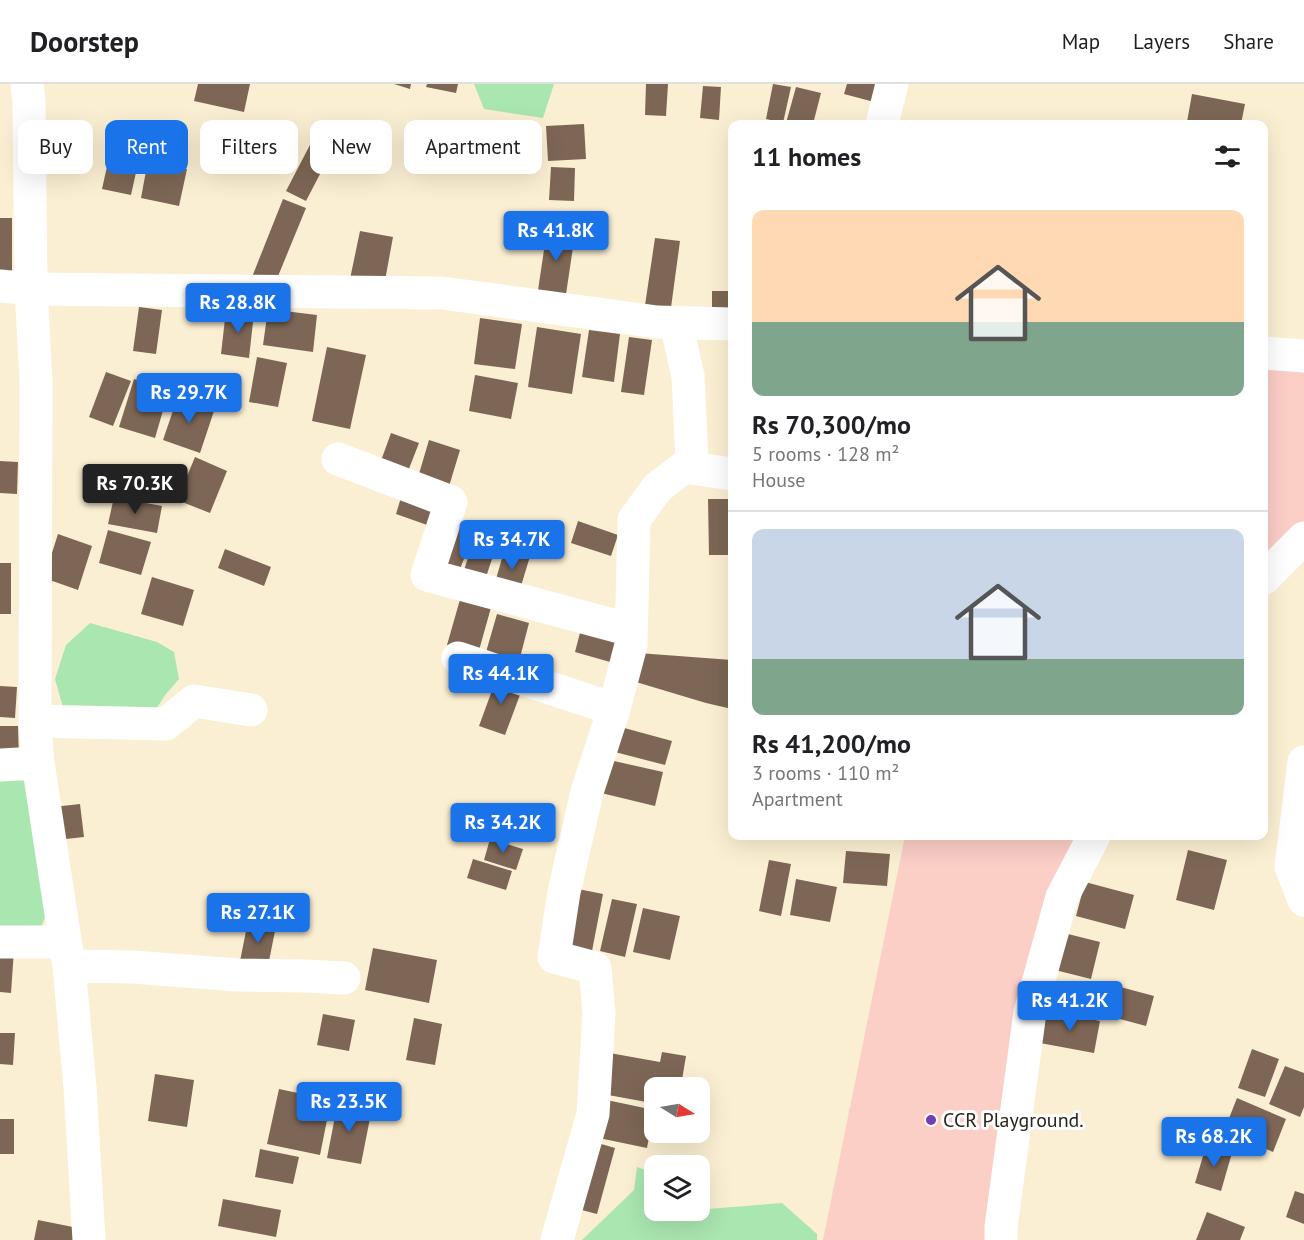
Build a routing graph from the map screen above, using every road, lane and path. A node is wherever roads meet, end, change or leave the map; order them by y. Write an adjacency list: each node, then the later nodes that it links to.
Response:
1 (27, 84): 4 (street)
2 (892, 84): 3 (street)
3 (883, 120)
4 (16, 288): 5 (street); 18 (street)
5 (676, 323): 6 (street); 10 (street)
6 (728, 324)
7 (1268, 353): 8 (street)
8 (1304, 356)
9 (338, 459): 14 (street)
10 (684, 467): 11 (street); 14 (street)
11 (728, 473)
12 (1304, 538): 13 (street)
13 (1268, 574)
14 (631, 630): 16 (street)
15 (458, 658): 16 (street)
16 (614, 709): 28 (street)
17 (251, 710): 18 (street)
18 (35, 721): 20 (street)
19 (1304, 762): 23 (street)
20 (38, 763): 21 (street); 25 (street)
21 (0, 765)
22 (1092, 840): 29 (street)
23 (1304, 900)
24 (0, 942): 25 (street)
25 (66, 954): 26 (street); 27 (street)
26 (344, 978)
27 (89, 1240)
28 (556, 1240)
29 (1001, 1240)

